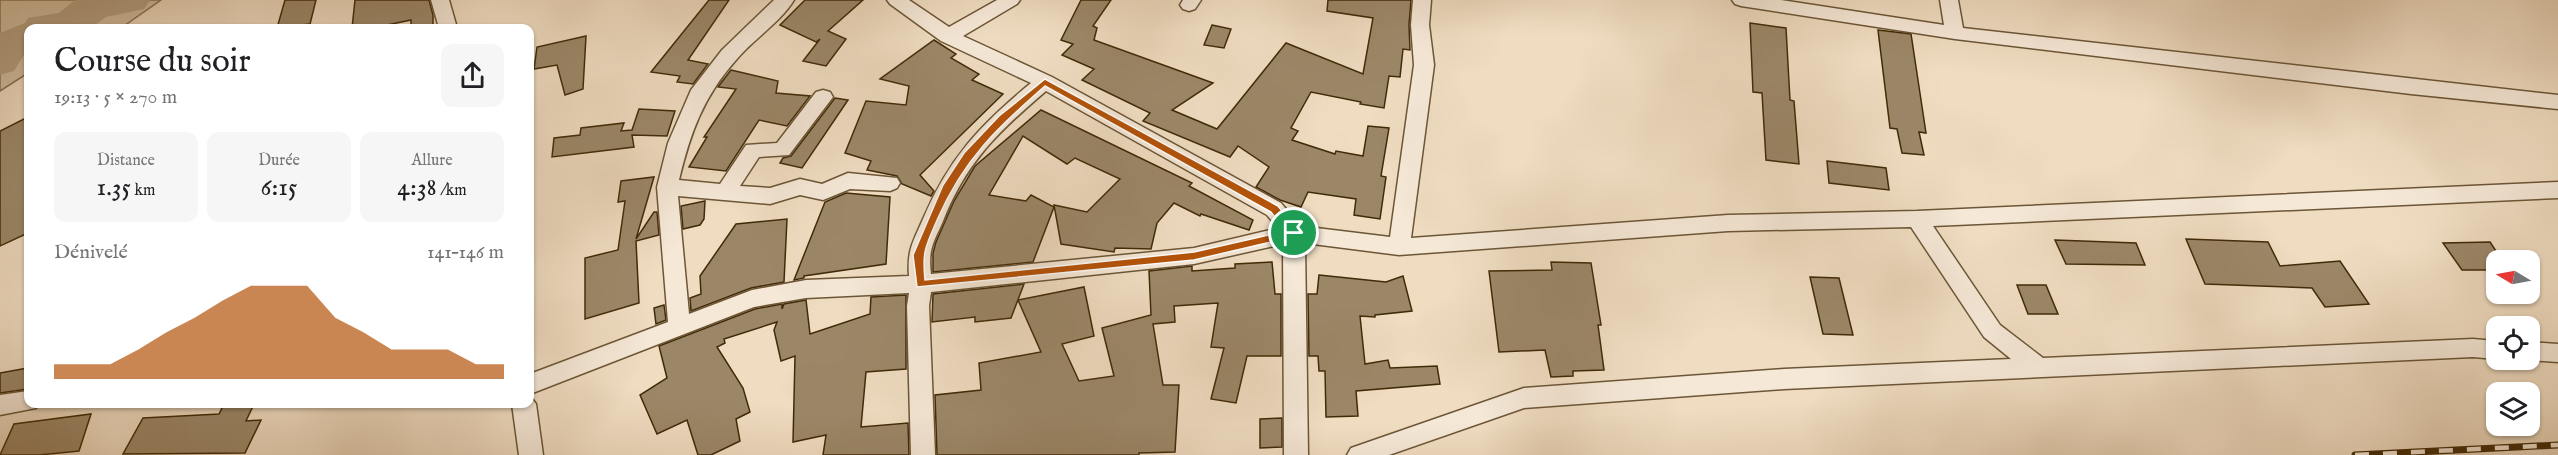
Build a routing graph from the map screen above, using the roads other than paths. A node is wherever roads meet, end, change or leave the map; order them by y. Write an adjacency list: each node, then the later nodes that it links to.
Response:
1 (440, 0): 8 (street)
2 (785, 0): 15 (street)
3 (896, 0): 10 (street)
4 (1011, 0): 10 (street)
5 (1422, 0): 20 (street)
6 (1741, 0): 9 (street)
7 (1949, 0): 9 (street)
8 (447, 24)
9 (1955, 33): 13 (street)
10 (948, 36): 11 (street)
11 (1045, 82): 19 (street); 21 (street)
12 (822, 97): 17 (street)
13 (2558, 102)
14 (890, 183): 17 (street)
15 (667, 187): 17 (street); 22 (street)
16 (2558, 190): 18 (street)
17 (725, 192)
18 (1917, 219): 20 (street); 26 (street)
19 (1294, 233): 20 (street); 21 (street); 33 (street)
20 (1399, 247)
21 (921, 285): 22 (street); 32 (street)
22 (679, 326): 27 (street)
23 (2486, 350): 26 (street)
24 (2540, 352): 25 (street)
25 (2558, 353)
26 (2039, 368): 34 (street)
27 (534, 382)
28 (24, 402): 29 (street)
29 (0, 405)
30 (525, 408): 31 (street)
31 (531, 455)
32 (922, 455)
33 (1296, 455)
34 (1359, 455)

